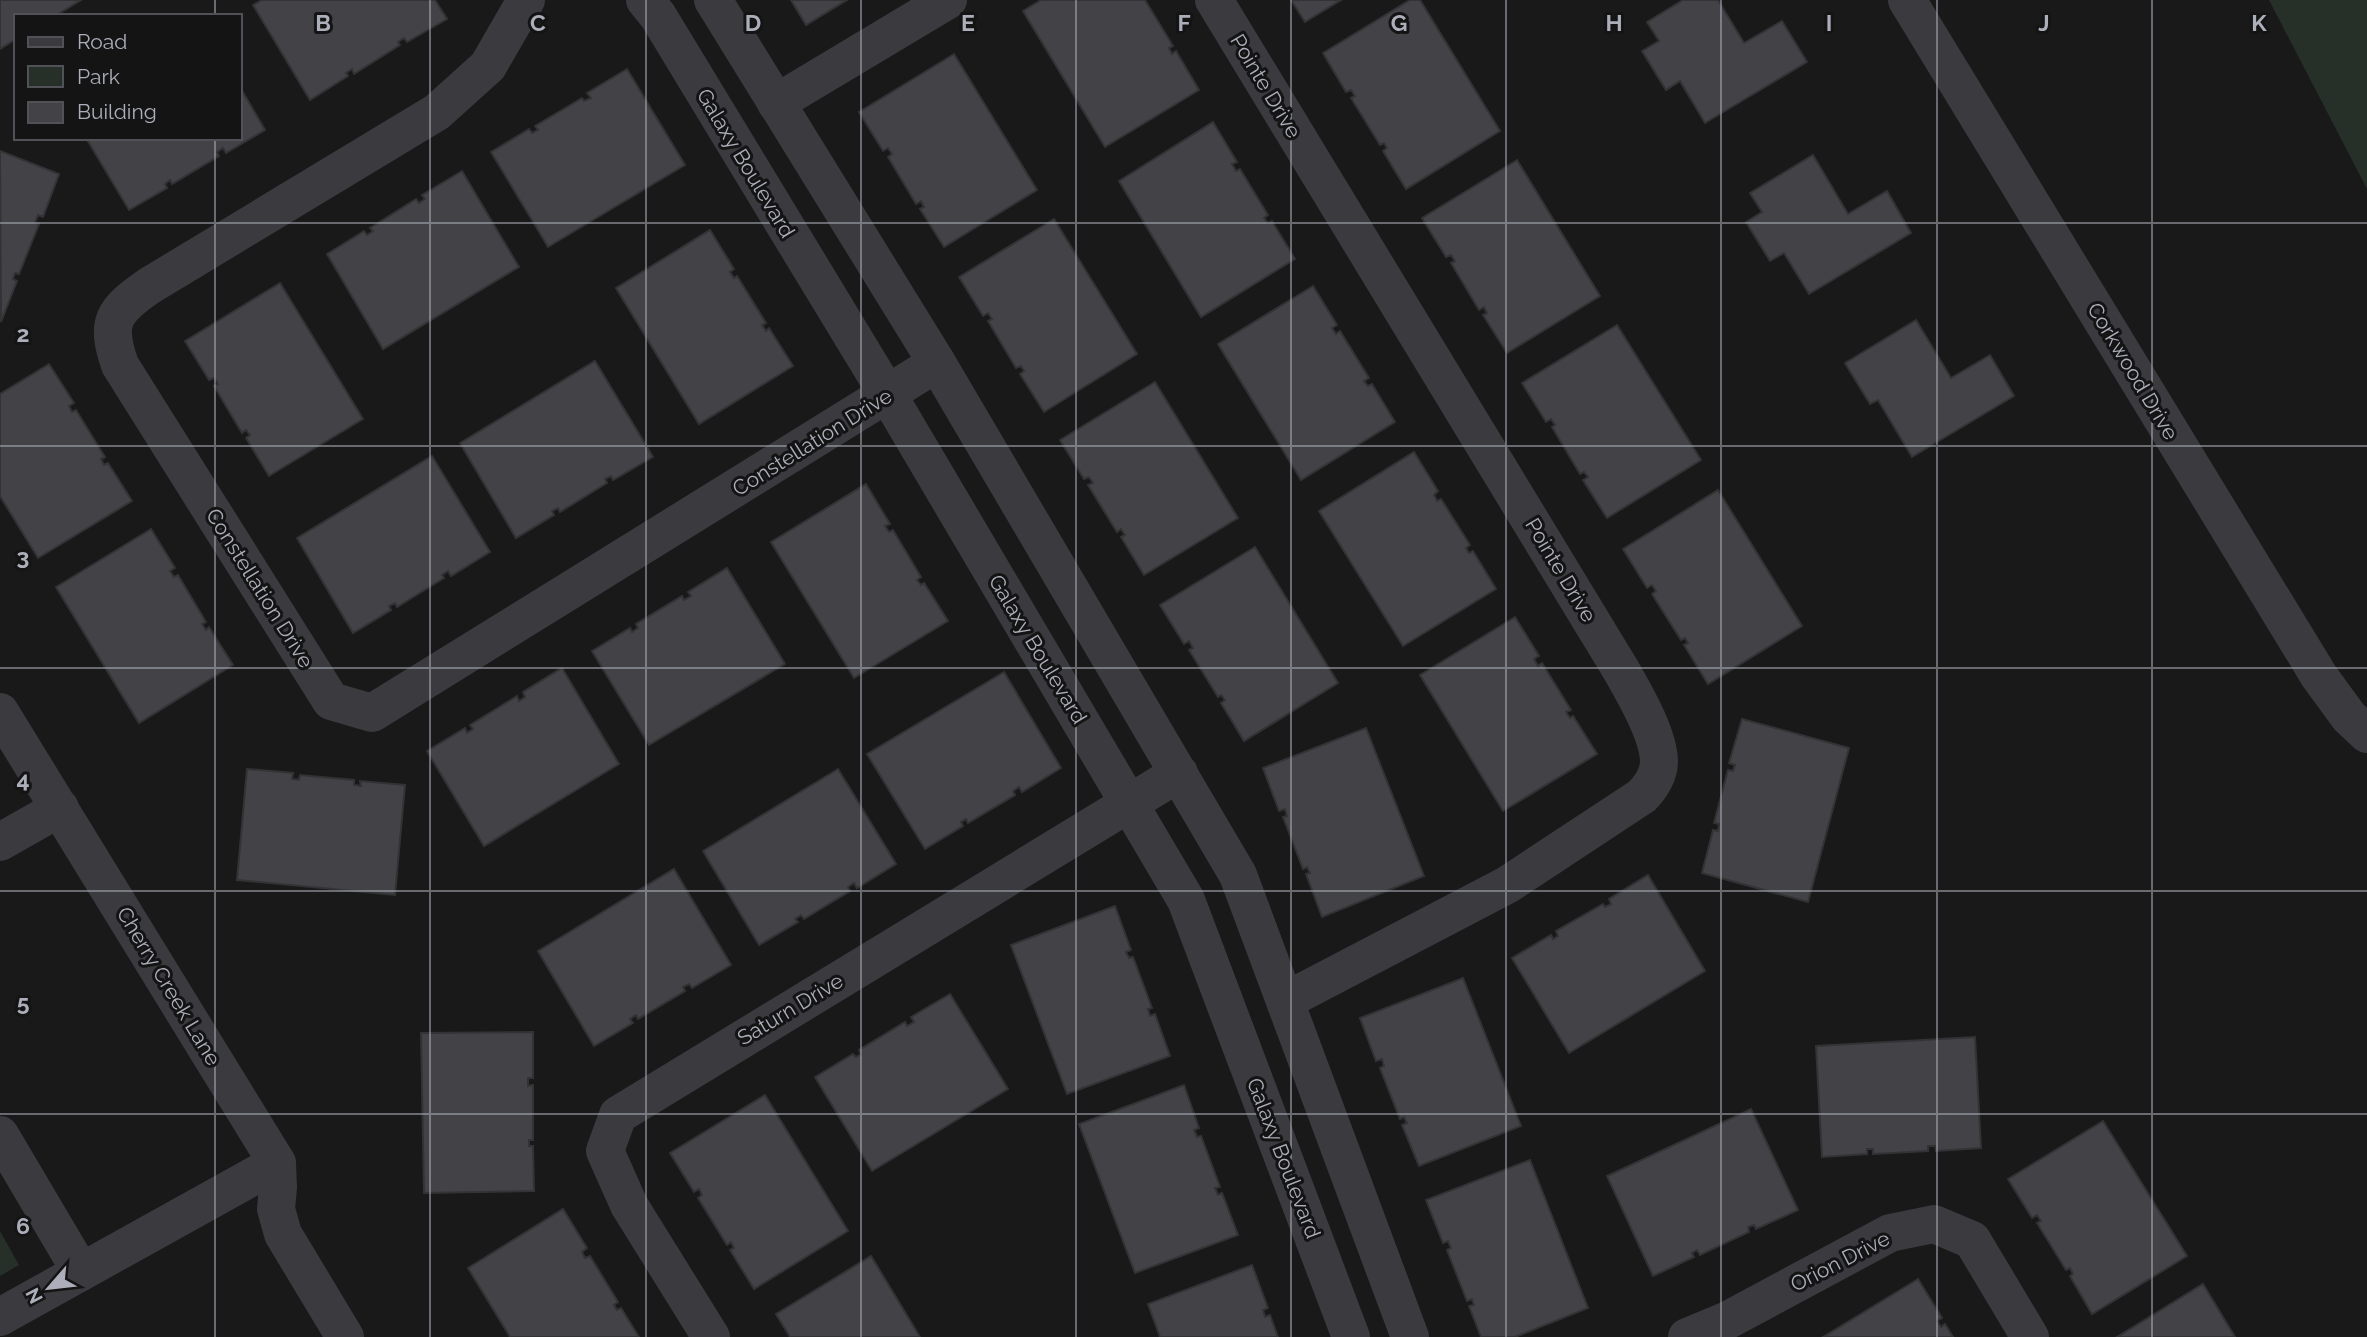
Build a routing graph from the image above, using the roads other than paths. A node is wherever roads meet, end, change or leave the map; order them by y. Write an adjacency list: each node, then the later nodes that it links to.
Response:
1 (526, 0): 9 (street, Constellation Drive)
2 (645, 0): 9 (street, Galaxy Boulevard)
3 (713, 0): 7 (street)
4 (948, 0): 7 (street)
5 (1214, 0): 16 (street, Pointe Drive)
6 (1907, 0): 11 (street, Corkwood Drive)
7 (776, 103): 8 (street)
8 (937, 363): 9 (street, Constellation Drive); 12 (street)
9 (888, 395): 13 (street, Galaxy Boulevard)
10 (0, 712): 14 (street, Cherry Creek Lane)
11 (2367, 734)
12 (1179, 773): 13 (street, Saturn Drive); 16 (street)
13 (1129, 802): 22 (street, Saturn Drive); 23 (street, Galaxy Boulevard)
14 (60, 808): 15 (street); 18 (street, Cherry Creek Lane)
15 (0, 842)
16 (1285, 1001): 24 (street)
17 (0, 1135): 19 (street)
18 (277, 1163): 19 (street); 21 (street)
19 (81, 1272): 20 (street)
20 (0, 1317)
21 (345, 1337)
22 (711, 1337)
23 (1351, 1337)
24 (1410, 1337)
25 (1687, 1337): 26 (street, Orion Drive)
26 (2029, 1337)

